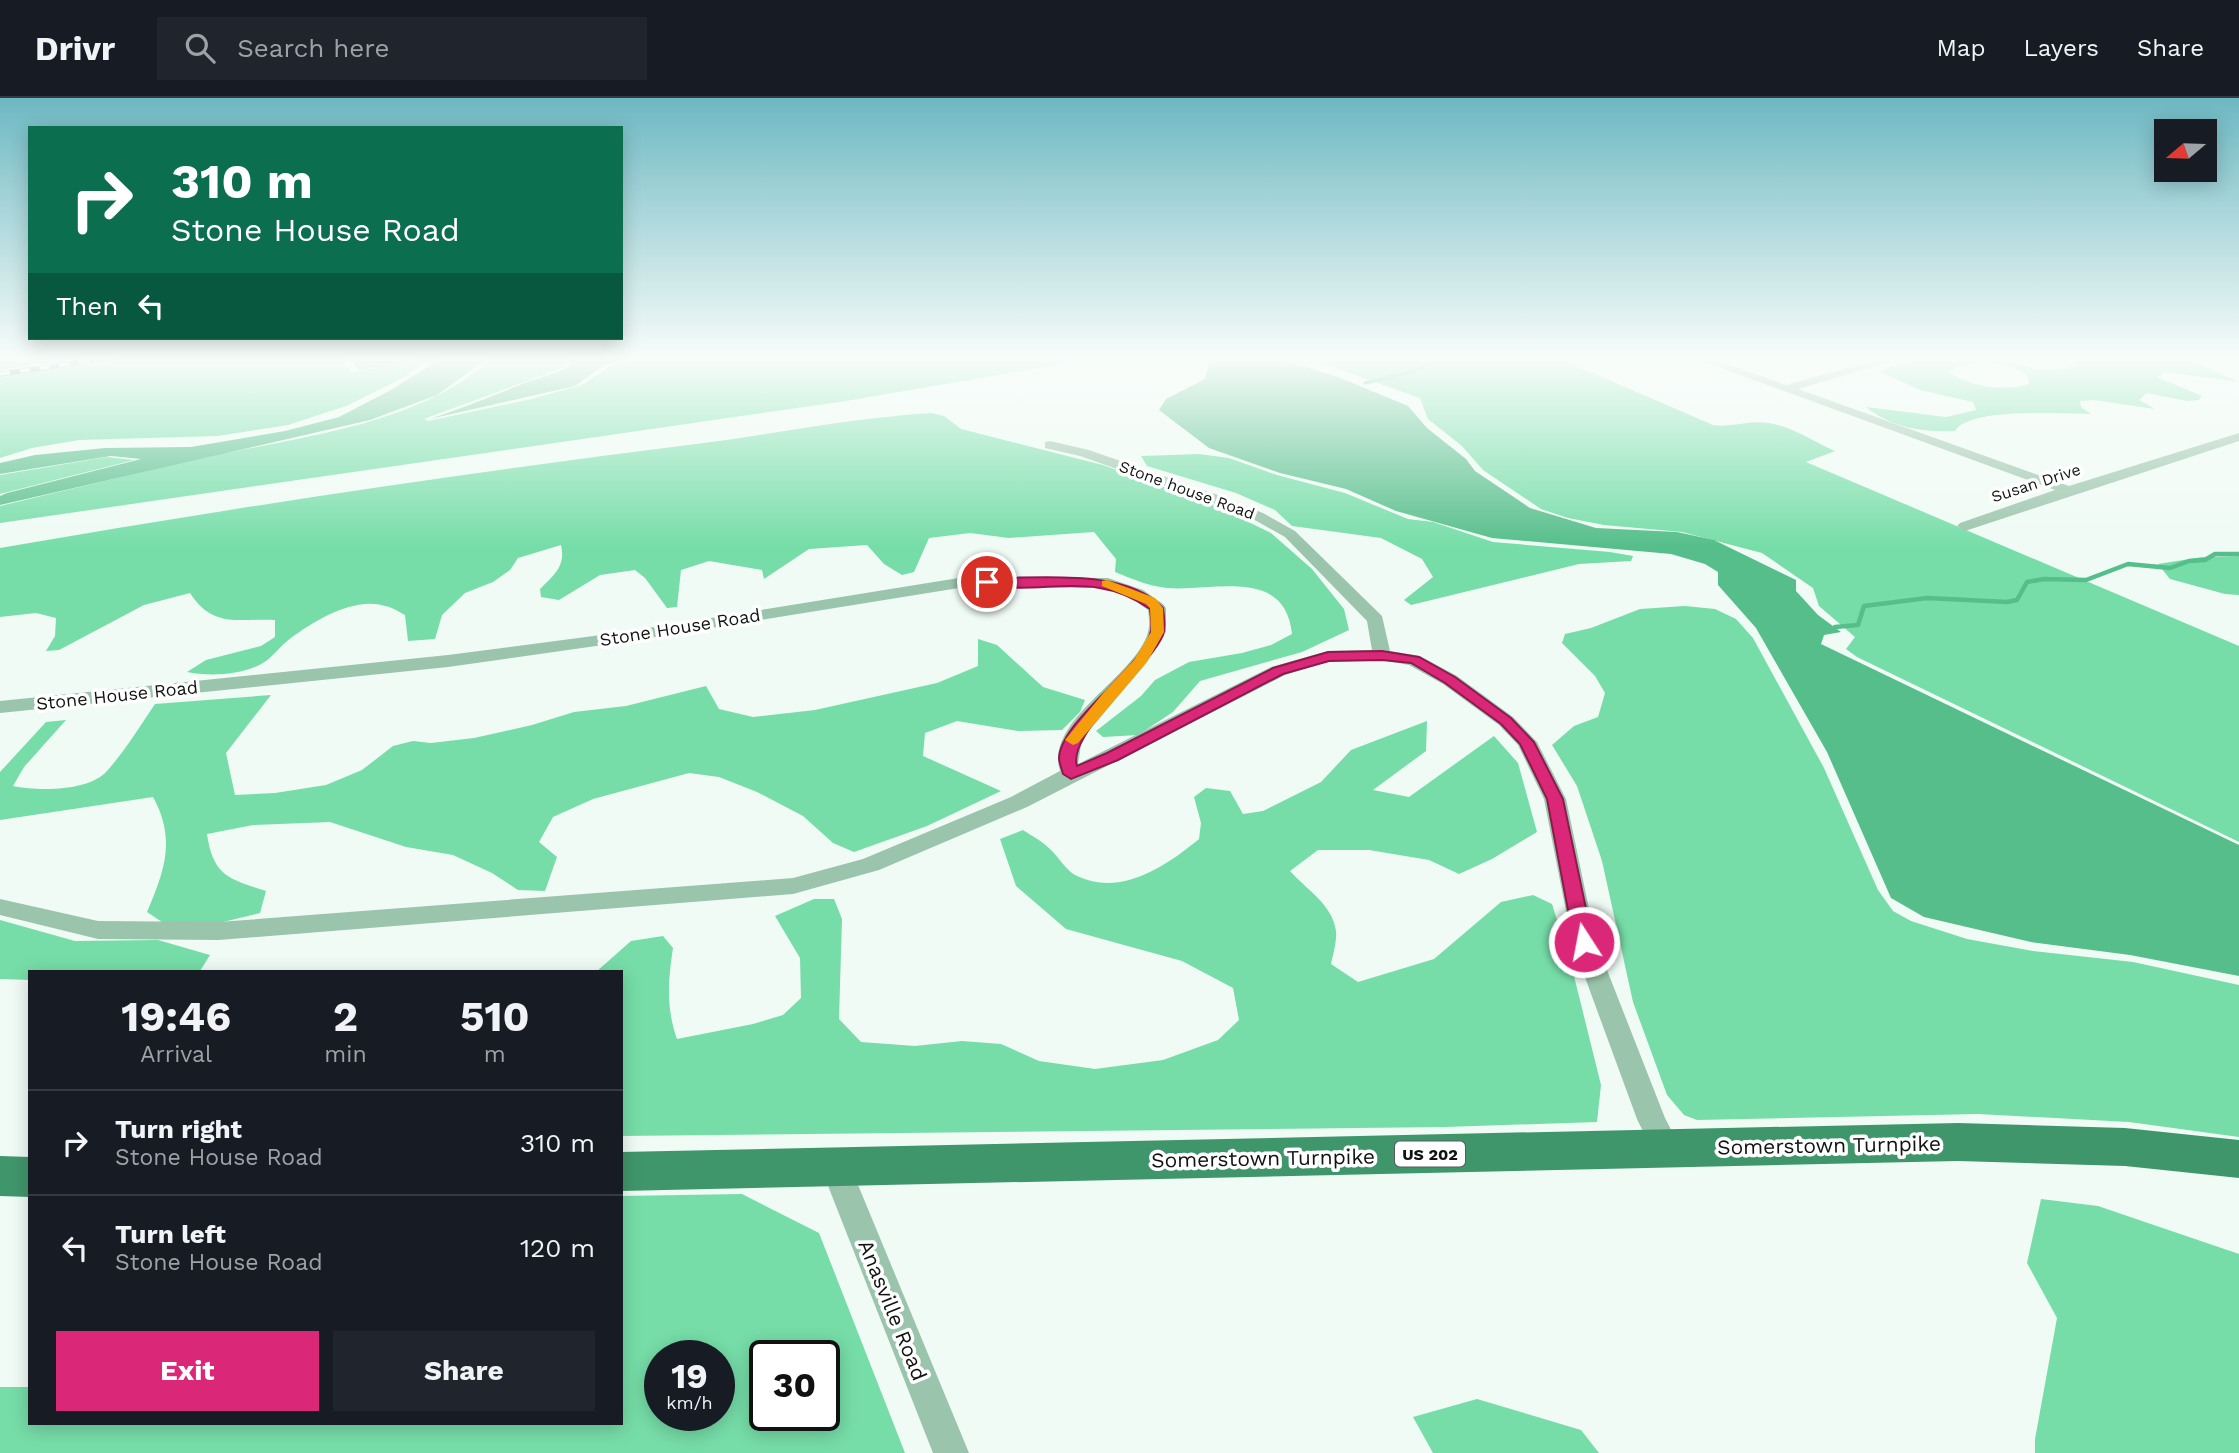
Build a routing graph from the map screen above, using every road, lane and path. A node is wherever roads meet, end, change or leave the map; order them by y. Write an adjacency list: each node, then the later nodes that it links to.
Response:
1 (1876, 420): 4 (street)
2 (2239, 437): 4 (street, Susan Drive)
3 (1050, 445): 6 (street, Stone house Road)
4 (2068, 490): 5 (street, Susan Drive)
5 (1965, 526)
6 (1382, 656): 8 (street); 10 (street)
7 (0, 707): 8 (street, Stone House Road)
8 (1071, 774): 9 (street)
9 (0, 907)
10 (1665, 1147): 11 (main road, Somerstown Turnpike / US 202); 12 (main road, Somerstown Turnpike / US 202)
11 (2239, 1159)
12 (836, 1168): 13 (main road, Somerstown Turnpike / US 202); 16 (street, Anasville Road)
13 (623, 1172)
14 (0, 1177): 15 (main road)
15 (28, 1177)
16 (951, 1453)

